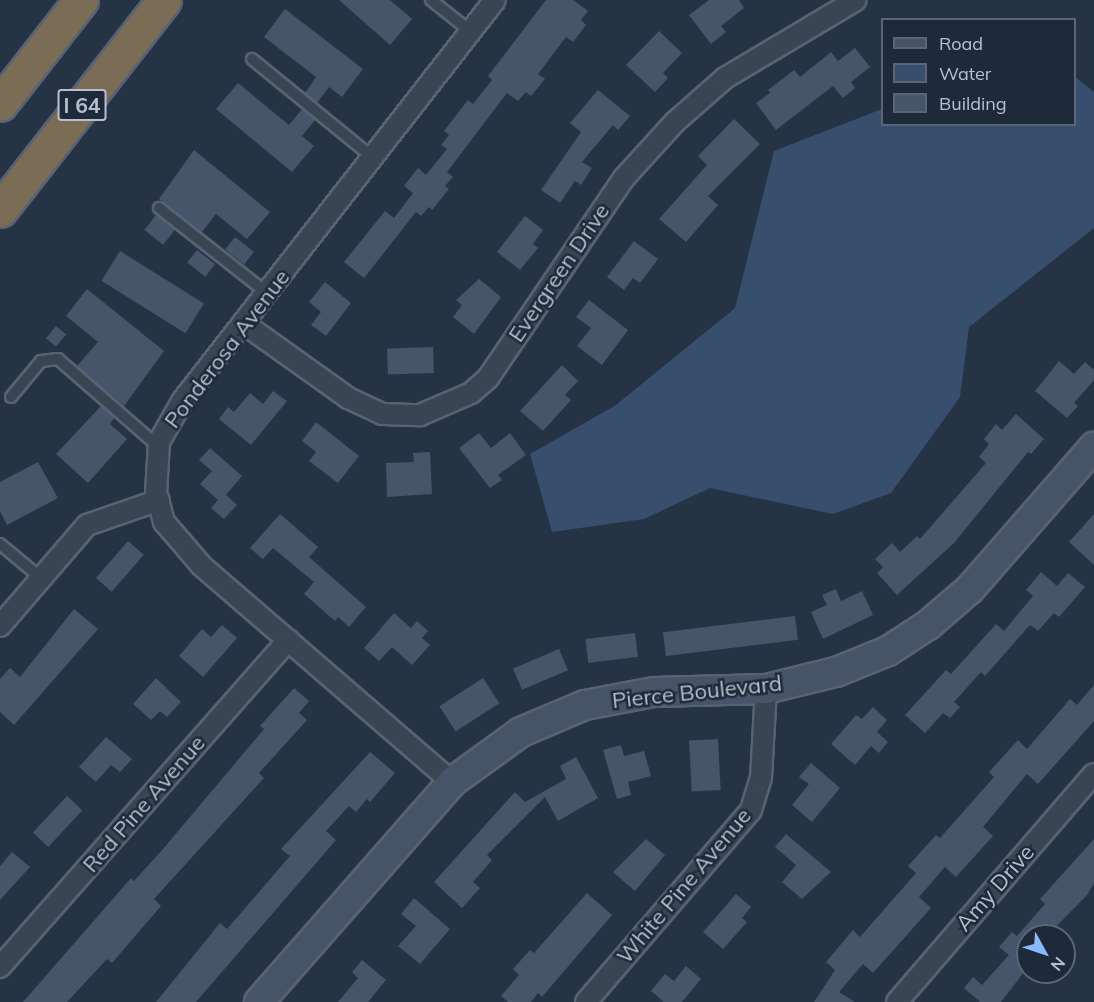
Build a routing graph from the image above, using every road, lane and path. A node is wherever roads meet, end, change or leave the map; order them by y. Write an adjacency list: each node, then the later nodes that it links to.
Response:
1 (81, 0): 8 (highway)
2 (164, 0): 11 (highway, I 64)
3 (431, 0): 6 (lane)
4 (495, 0): 6 (street, Ponderosa Avenue)
5 (856, 0): 13 (street, Evergreen Drive)
6 (471, 31): 9 (street, Ponderosa Avenue)
7 (252, 59): 9 (lane)
8 (0, 104)
9 (372, 157): 12 (street, Ponderosa Avenue)
10 (159, 208): 12 (lane)
11 (0, 210)
12 (267, 293): 13 (street, Ponderosa Avenue)
13 (243, 323): 15 (street, Ponderosa Avenue)
14 (11, 397): 15 (lane)
15 (159, 447): 17 (street, Ponderosa Avenue)
16 (1094, 447): 22 (street, Pierce Boulevard)
17 (159, 500): 19 (street); 21 (street, Ponderosa Avenue)
18 (0, 544): 19 (lane)
19 (40, 578): 20 (street)
20 (0, 626)
21 (288, 640): 24 (street, Ponderosa Avenue); 25 (street, Red Pine Avenue)
22 (766, 689): 24 (street, Pierce Boulevard); 27 (street, White Pine Avenue)
23 (1094, 774): 28 (street, Amy Drive)
24 (452, 782): 26 (street, Pierce Boulevard)
25 (2, 960)
26 (259, 1002)
27 (586, 1002)
28 (897, 1002)

